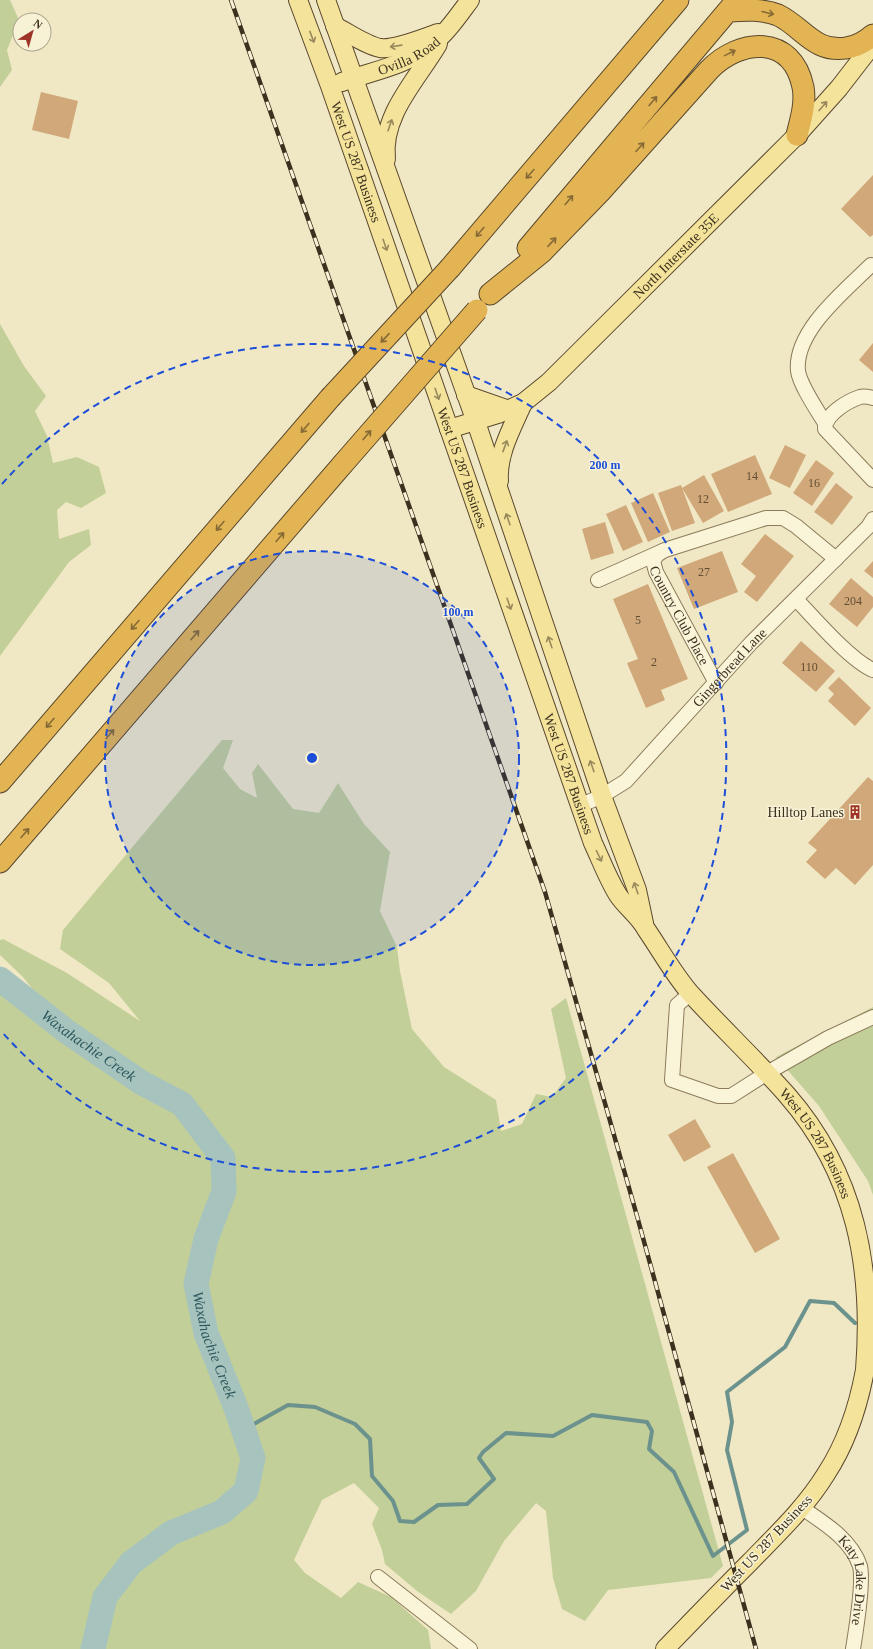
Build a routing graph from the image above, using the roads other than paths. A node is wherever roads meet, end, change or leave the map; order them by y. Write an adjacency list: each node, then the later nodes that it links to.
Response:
1 (298, 0): 12 (main road, West US 287 Business, one-way to 12)
2 (326, 0): 7 (main road, West US 287 Business)
3 (470, 0): 8 (main road, Ovilla Road)
4 (660, 0): 14 (highway)
5 (678, 0): 14 (highway)
6 (733, 5): 9 (highway, one-way to 9); 17 (highway, one-way to 6)
7 (335, 26): 8 (main road, one-way to 7); 11 (main road, West US 287 Business)
8 (446, 30): 11 (main road, Ovilla Road); 15 (main road, one-way to 8)
9 (873, 35)
10 (873, 44): 13 (main road, North Interstate 35E, one-way to 10)
11 (354, 78): 12 (main road, Ovilla Road); 15 (main road, West US 287 Business)
12 (330, 86): 23 (main road, West US 287 Business, one-way to 23)
13 (797, 135): 17 (highway, one-way to 13); 20 (main road, North Interstate 35E)
14 (554, 147): 33 (highway, one-way to 33, bridge)
15 (388, 177): 18 (main road, West US 287 Business)
16 (871, 265): 22 (street)
17 (490, 294): 36 (highway, one-way to 17, bridge)
18 (466, 395): 20 (main road); 21 (main road, West US 287 Business)
19 (873, 398): 22 (street)
20 (516, 406): 21 (main road, North Interstate 35E); 25 (main road, one-way to 20)
21 (476, 422): 23 (main road, North Interstate 35E); 25 (main road, West US 287 Business)
22 (825, 423): 24 (street)
23 (449, 429): 35 (main road, West US 287 Business, one-way to 35)
24 (873, 480)
25 (501, 498): 34 (main road, West US 287 Business, one-way to 25)
26 (873, 519): 28 (street, Gingerbread Lane)
27 (666, 550): 28 (street, Country Club Place); 29 (street, Country Club Place); 32 (street, Country Club Place)
28 (836, 559): 30 (street, Gingerbread Lane)
29 (598, 580)
30 (796, 599): 31 (street); 32 (street, Gingerbread Lane)
31 (873, 670)
32 (716, 683): 34 (street, Gingerbread Lane)
33 (0, 782)
34 (602, 796): 35 (street, Gingerbread Lane); 37 (main road, West US 287 Business, one-way to 34)
35 (579, 806): 37 (main road, West US 287 Business, one-way to 37)
36 (0, 862)
37 (645, 926): 38 (main road, West US 287 Business)
38 (691, 993): 40 (main road, West US 287 Business); 40 (street)
39 (873, 1017): 40 (street)
40 (767, 1073): 41 (main road, West US 287 Business)
41 (802, 1508): 44 (main road, West US 287 Business); 45 (street, Katy Lake Drive)
42 (378, 1577): 43 (street)
43 (470, 1649)
44 (665, 1649)
45 (854, 1649)

